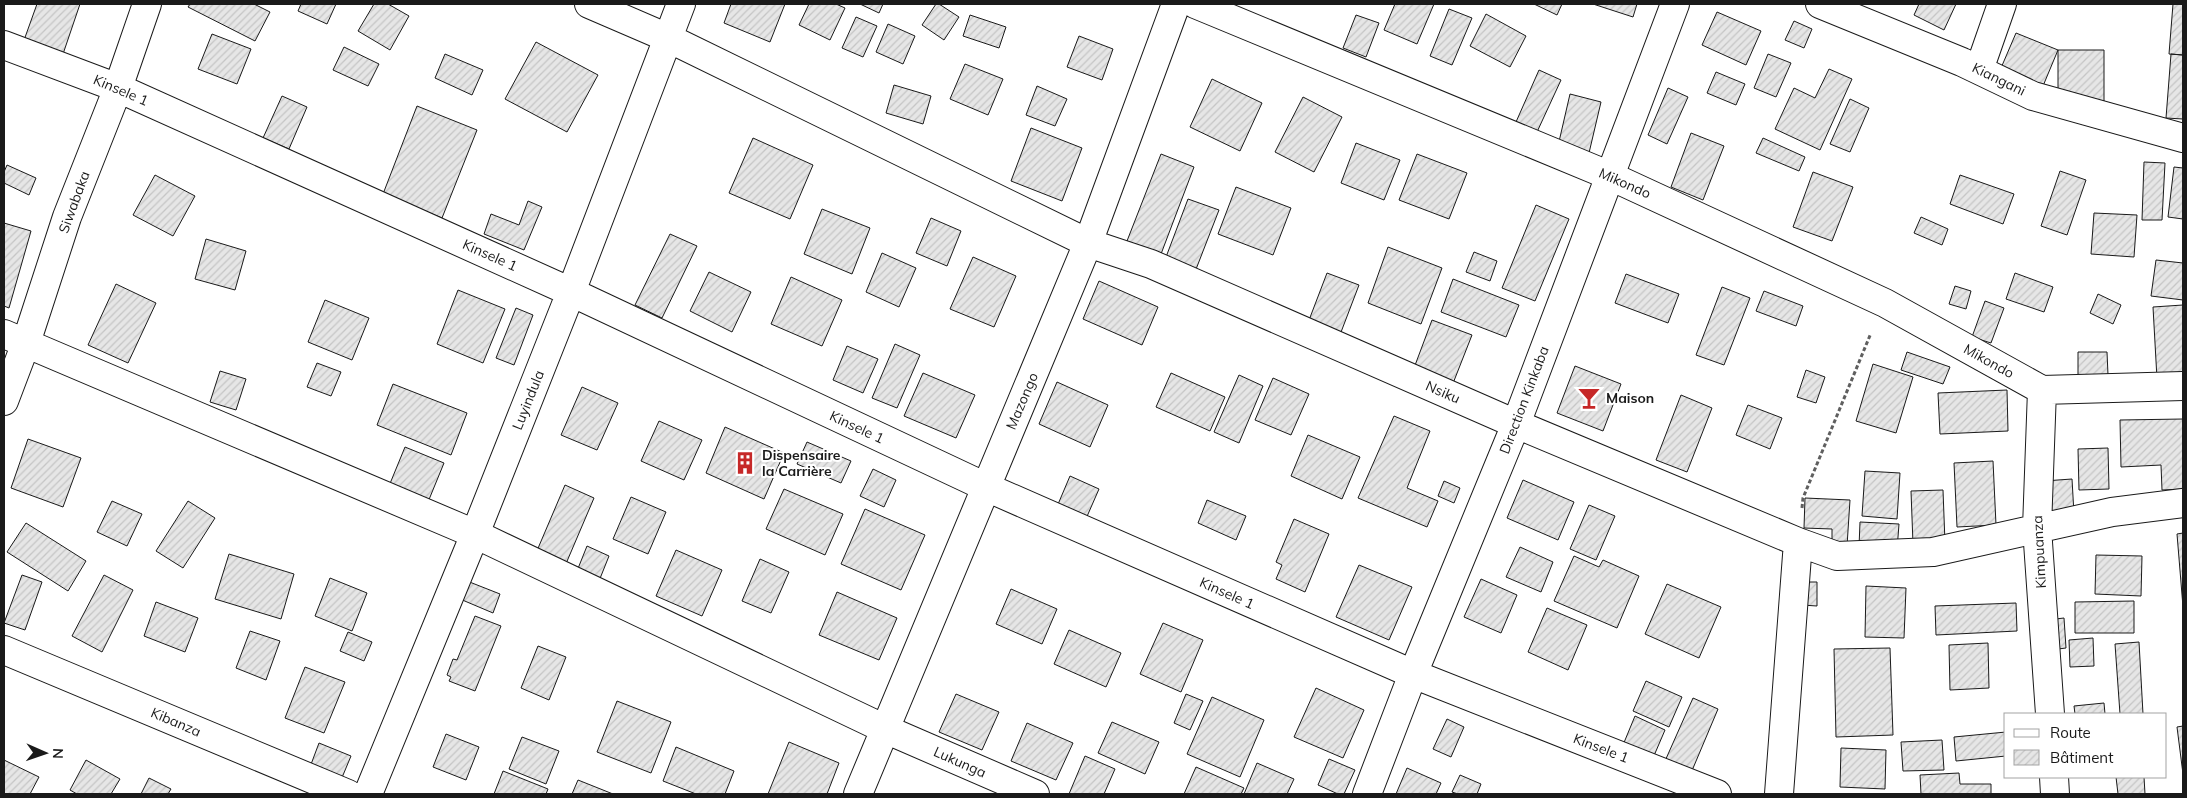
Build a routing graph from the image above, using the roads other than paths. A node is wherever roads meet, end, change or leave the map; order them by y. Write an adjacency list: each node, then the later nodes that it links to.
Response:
1 (147, 4): 12 (street, Siwabaka)
2 (589, 4): 9 (street, Nsiku)
3 (681, 4): 9 (street, Luyindula)
4 (1176, 4): 15 (street, Mazongo)
5 (1195, 4): 14 (street, Mikondo)
6 (1674, 4): 14 (street, Direction Kinkaba)
7 (1820, 4): 11 (street, Kiangani)
8 (2002, 4): 11 (street)
9 (668, 38): 15 (street, Nsiku); 16 (street, Luyindula)
10 (4, 45): 12 (street, Kinsele 1)
11 (1979, 70): 13 (street, Kiangani)
12 (118, 88): 16 (street, Kinsele 1); 17 (street, Siwabaka)
13 (2183, 138)
14 (1608, 175): 19 (street, Mikondo); 21 (street, Direction Kinkaba)
15 (1088, 243): 21 (street, Nsiku); 22 (street, Mazongo)
16 (571, 292): 22 (street, Kinsele 1); 25 (street, Luyindula)
17 (15, 338): 20 (street, Siwabaka); 25 (street, Lukunga)
18 (2183, 386): 19 (street)
19 (2042, 390): 24 (street, Kimpuanza)
20 (4, 401)
21 (1516, 424): 26 (street, Nsiku); 28 (street, Direction Kinkaba)
22 (986, 487): 28 (street, Kinsele 1); 30 (street, Mazongo)
23 (2183, 503): 24 (street, Nsiku)
24 (2037, 528): 26 (street, Nsiku); 29 (street, Kimpuanza)
25 (475, 534): 30 (street, Lukunga); 33 (street, Luyindula)
26 (1798, 542): 38 (street)
27 (4, 650): 32 (street, Kibanza)
28 (1413, 674): 36 (street, Direction Kinkaba); 37 (street, Kinsele 1)
29 (2050, 713)
30 (885, 729): 34 (street, Mazongo); 35 (street, Lukunga)
31 (2054, 778): 39 (street)
32 (348, 794)
33 (368, 794)
34 (858, 794)
35 (1035, 794)
36 (1367, 794)
37 (1717, 794)
38 (1779, 794)
39 (2055, 794)

